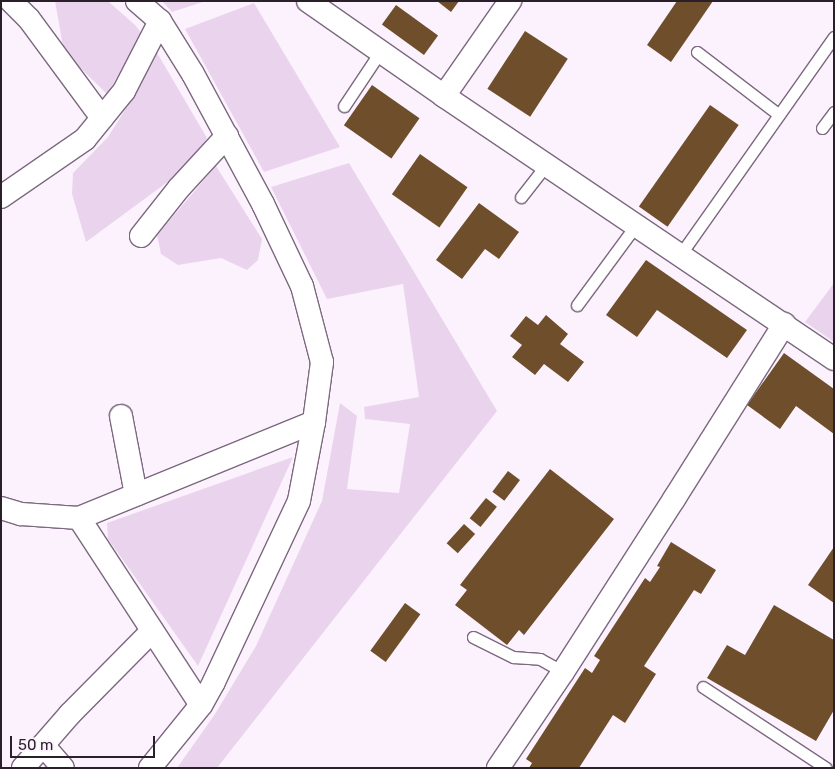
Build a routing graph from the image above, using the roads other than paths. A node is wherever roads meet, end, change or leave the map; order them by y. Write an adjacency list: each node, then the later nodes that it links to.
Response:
1 (11, 1): 13 (street)
2 (137, 1): 5 (street)
3 (308, 1): 7 (street)
4 (510, 1): 9 (street)
5 (160, 21): 13 (street); 15 (street)
6 (834, 37): 12 (lane)
7 (380, 52): 9 (street); 10 (lane)
8 (697, 52): 12 (lane)
9 (444, 96): 16 (street)
10 (344, 106)
11 (834, 112): 14 (lane)
12 (779, 114): 21 (lane)
13 (102, 118): 17 (street)
14 (822, 128)
15 (227, 136): 20 (street); 26 (street)
16 (546, 165): 18 (lane); 19 (street)
17 (1, 197)
18 (521, 197)
19 (636, 225): 21 (street); 22 (lane)
20 (141, 236)
21 (680, 255): 23 (street)
22 (577, 305)
23 (784, 324): 24 (street); 32 (street)
24 (834, 359)
25 (121, 416): 27 (street)
26 (314, 422): 27 (street); 34 (street)
27 (136, 495): 29 (street)
28 (1, 508): 29 (street)
29 (79, 518): 30 (street)
30 (152, 631): 34 (street); 35 (street)
31 (473, 637): 32 (lane)
32 (563, 672): 39 (street)
33 (703, 687): 40 (lane)
34 (201, 705): 38 (street)
35 (43, 745): 36 (street); 37 (street)
36 (23, 768)
37 (63, 768)
38 (150, 768)
39 (498, 768)
40 (826, 768)

